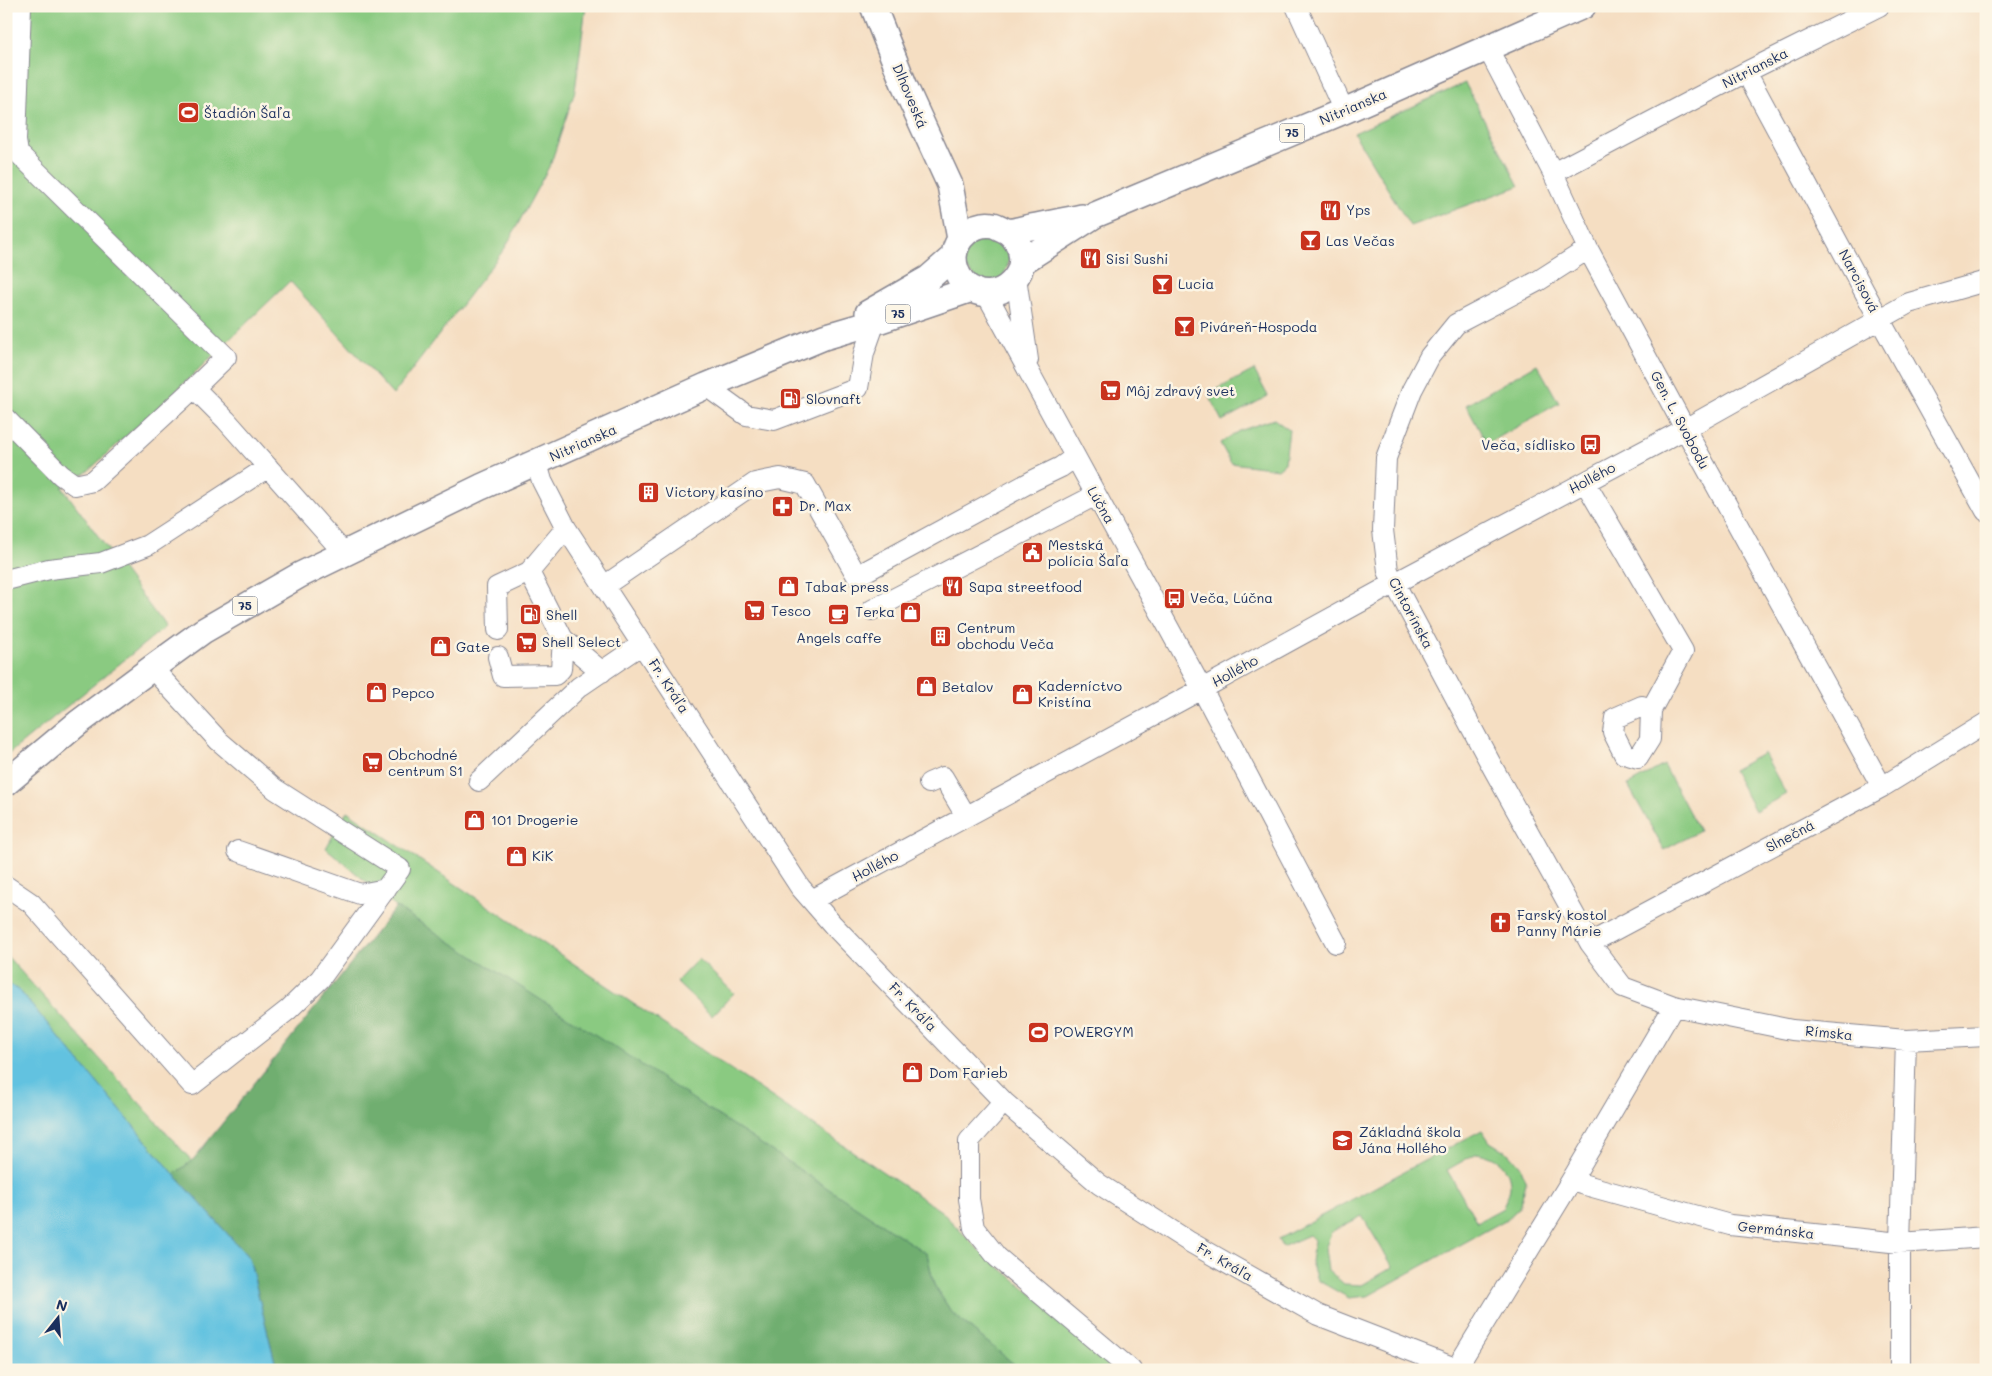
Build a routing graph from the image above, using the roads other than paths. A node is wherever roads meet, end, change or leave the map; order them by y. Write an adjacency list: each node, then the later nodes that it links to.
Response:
1 (21, 6): 23 (street)
2 (873, 6): 10 (main road, Dlhoveská)
3 (1296, 6): 8 (street)
4 (1583, 6): 6 (main road, Nitrianska / 75)
5 (1879, 6): 7 (street, Nitrianska)
6 (1488, 49): 8 (main road, Nitrianska / 75); 9 (street, Gen. L. Svobodu)
7 (1746, 72): 9 (street, Nitrianska); 18 (street, Narcisová)
8 (1344, 112): 11 (main road, Nitrianska / 75)
9 (1553, 173): 14 (street, Gen. L. Svobodu)
10 (950, 185): 12 (main road, Dlhoveská); 13 (main road, Dlhoveská)
11 (1095, 215): 12 (main road, Nitrianska / 75); 15 (main road, Nitrianska / 75)
12 (998, 228): 13 (main road, Nitrianska / 75); 15 (main road)
13 (957, 248): 17 (main road); 20 (main road, Nitrianska / 75)
14 (1588, 248): 25 (street, Gen. L. Svobodu); 37 (street, Cintorínska)
15 (1019, 270): 17 (main road, Nitrianska / 75); 21 (street, Lúčna)
16 (1986, 281): 18 (street, Hollého)
17 (979, 291): 19 (main road, Nitrianska / 75); 21 (street, Lúčna)
18 (1879, 319): 25 (street, Hollého); 30 (street, Narcisová)
19 (875, 322): 20 (main road, Nitrianska / 75); 22 (street)
20 (824, 337): 22 (main road, Nitrianska / 75)
21 (1030, 372): 26 (street, Lúčna)
22 (706, 386): 27 (main road, Nitrianska / 75)
23 (194, 388): 24 (street); 28 (street)
24 (6, 419)
25 (1684, 428): 29 (street, Hollého); 52 (street, Gen. L. Svobodu)
26 (1075, 457): 31 (street, Lúčna); 38 (street)
27 (537, 463): 33 (street, Fr. Kráľa); 34 (main road, Nitrianska / 75)
28 (268, 467): 34 (street); 36 (street)
29 (1585, 482): 37 (street, Hollého); 47 (street)
30 (1977, 483): 32 (street, Narcisová)
31 (1096, 494): 39 (street); 46 (street, Lúčna)
32 (1986, 511)
33 (566, 528): 35 (street); 38 (street, Fr. Kráľa)
34 (344, 553): 44 (main road, 75)
35 (529, 572): 40 (street); 41 (street)
36 (6, 580)
37 (1395, 583): 46 (street, Hollého); 59 (street, Cintorínska)
38 (604, 586): 42 (street, Fr. Kráľa)
39 (872, 610)
40 (498, 630)
41 (563, 639): 43 (street); 45 (street)
42 (642, 644): 45 (street); 57 (street, Fr. Kráľa)
43 (498, 657)
44 (152, 668): 50 (main road, 75); 56 (street)
45 (602, 672): 49 (street)
46 (1202, 689): 53 (street, Hollého); 58 (street, Hollého)
47 (1651, 710)
48 (1986, 723): 52 (street, Slnečná)
49 (479, 781)
50 (6, 783)
51 (928, 783): 53 (street)
52 (1882, 787): 59 (street, Slnečná)
53 (966, 816): 57 (street, Hollého)
54 (238, 851): 56 (street)
55 (6, 886): 56 (street)
56 (386, 889)
57 (812, 900): 63 (street, Fr. Kráľa)
58 (1336, 942)
59 (1590, 943): 60 (street, Cintorínska)
60 (1674, 1006): 62 (street, Rímska); 64 (street)
61 (1986, 1036): 62 (street, Rímska)
62 (1906, 1040): 66 (street)
63 (1004, 1102): 67 (street, Fr. Kráľa); 68 (street)
64 (1571, 1182): 66 (street, Germánska); 67 (street)
65 (1986, 1237): 66 (street, Germánska)
66 (1900, 1243): 69 (street)
67 (1458, 1369)
68 (1131, 1370)
69 (1900, 1370)

